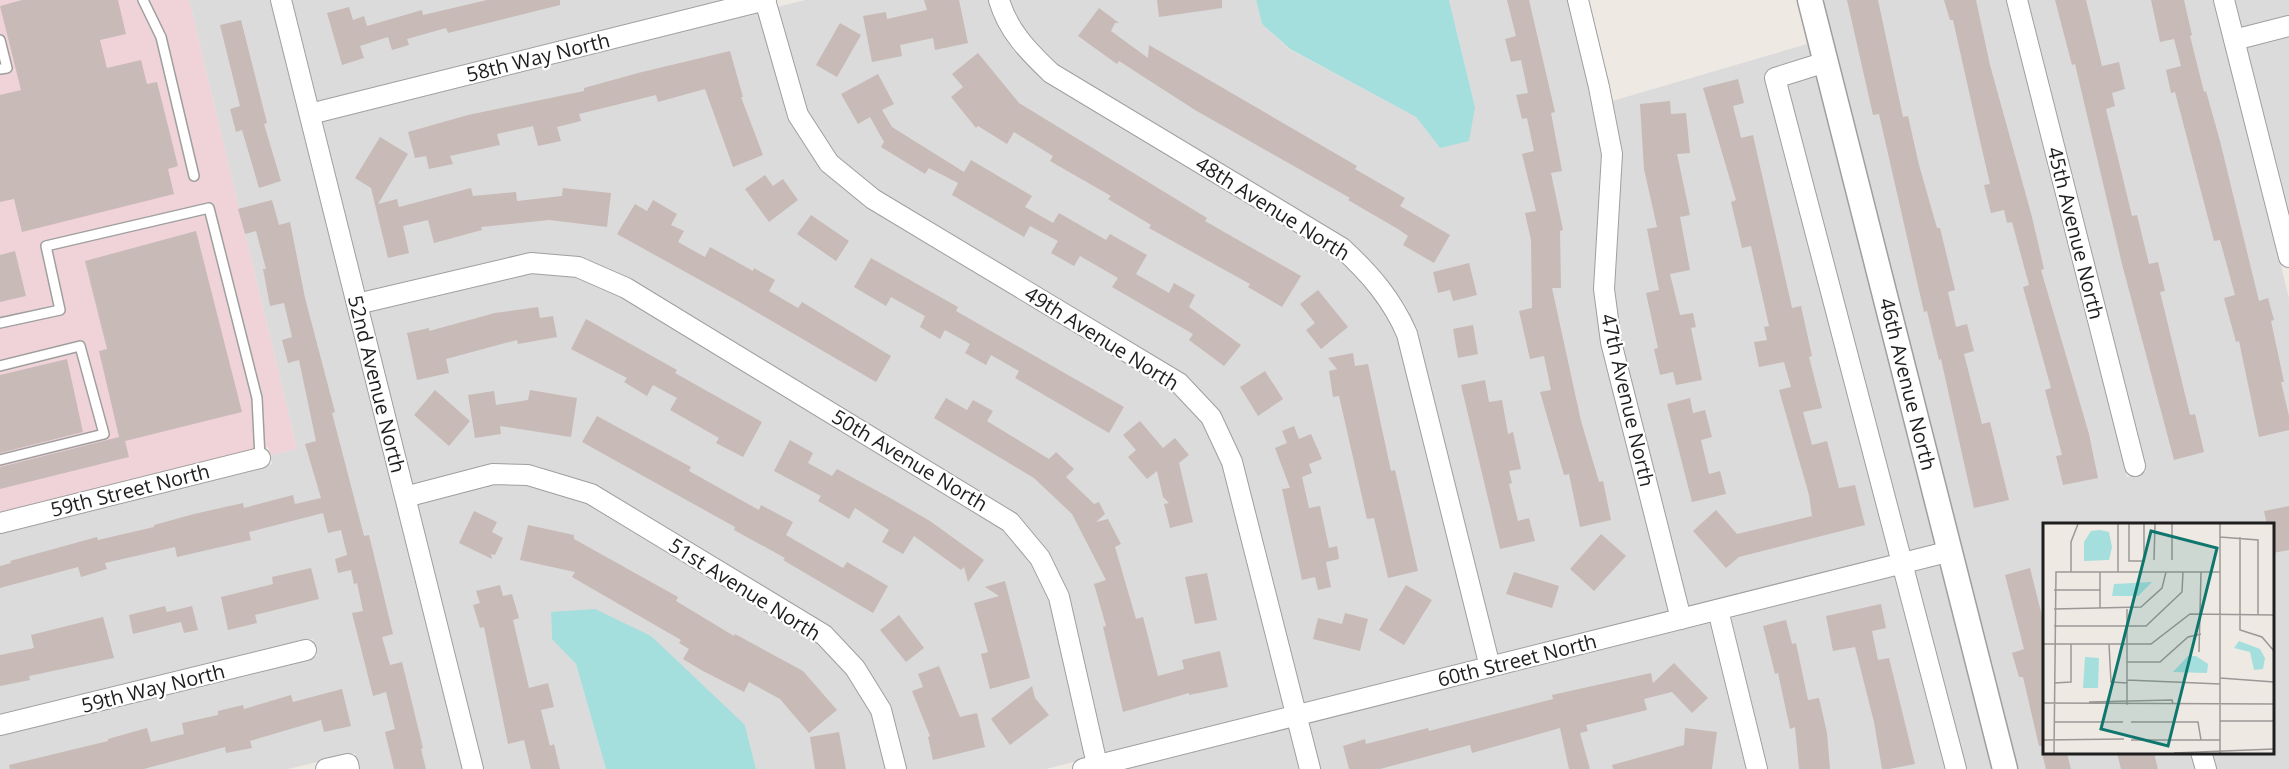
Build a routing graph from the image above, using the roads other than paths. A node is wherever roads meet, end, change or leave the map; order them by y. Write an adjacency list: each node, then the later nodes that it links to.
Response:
1 (143, 0): 15 (lane)
2 (281, 0): 14 (street, 52nd Avenue North)
3 (766, 0): 14 (street, 58th Way North); 31 (street, 49th Avenue North)
4 (999, 0): 30 (street, 48th Avenue North)
5 (1578, 0): 28 (street, 47th Avenue North)
6 (1810, 0): 12 (street, 46th Avenue North)
7 (2017, 0): 22 (street, 45th Avenue North)
8 (2224, 0): 11 (street)
9 (2289, 26): 11 (street)
10 (0, 40): 13 (lane)
11 (2234, 40): 16 (street)
12 (1826, 62): 25 (street, 46th Avenue North); 26 (street)
13 (0, 69)
14 (310, 114): 17 (street, 52nd Avenue North)
15 (194, 176)
16 (2289, 257)
17 (357, 304): 23 (street, 52nd Avenue North); 35 (street, 50th Avenue North)
18 (0, 324): 20 (lane)
19 (0, 366): 21 (lane)
20 (260, 458): 24 (street, 59th Street North)
21 (0, 460)
22 (2134, 466)
23 (405, 497): 37 (street, 52nd Avenue North); 38 (street, 51st Avenue North)
24 (0, 523)
25 (1951, 551): 26 (street, 60th Street North); 42 (street, 46th Avenue North)
26 (1902, 564): 27 (street, 60th Street North); 41 (street)
27 (1718, 610): 28 (street, 60th Street North); 40 (street)
28 (1681, 619): 30 (street, 60th Street North)
29 (306, 650): 32 (street, 59th Way North)
30 (1490, 667): 31 (street, 60th Street North)
31 (1296, 716): 35 (street, 60th Street North); 39 (street, 49th Avenue North)
32 (0, 725)
33 (2201, 754): 43 (street)
34 (348, 766): 36 (street)
35 (1092, 768)
36 (326, 769)
37 (473, 769)
38 (896, 769)
39 (1310, 769)
40 (1757, 769)
41 (1956, 769)
42 (2005, 769)
43 (2206, 769)

